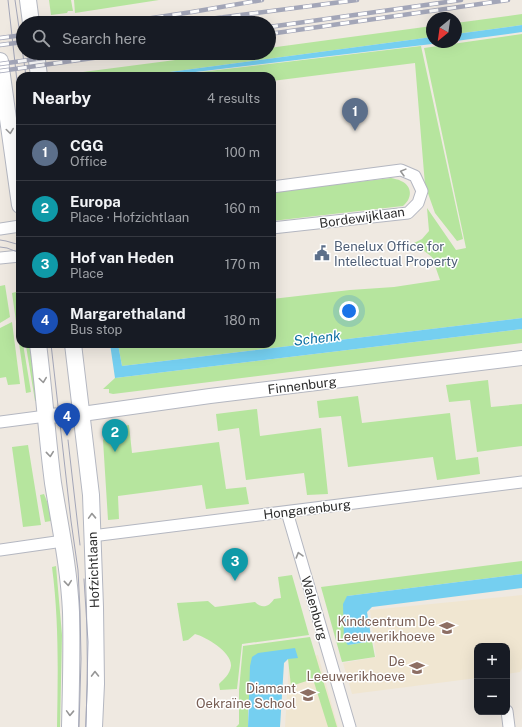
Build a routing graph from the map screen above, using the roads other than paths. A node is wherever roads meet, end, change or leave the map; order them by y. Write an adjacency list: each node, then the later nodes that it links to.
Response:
1 (28, 0): 2 (main road)
2 (31, 16)
3 (37, 60): 5 (main road)
4 (0, 61): 6 (main road, one-way to 6)
5 (38, 72)
6 (16, 176)
7 (276, 186): 9 (street, Bordewijklaan, one-way to 7)
8 (16, 227): 10 (street)
9 (276, 228)
10 (0, 229)
11 (16, 256): 12 (street)
12 (0, 258)
13 (38, 348): 17 (main road, Hofzichtlaan, one-way to 17)
14 (73, 348): 16 (main road, Hofzichtlaan)
15 (522, 358): 16 (street, Finnenburg)
16 (82, 414): 17 (street); 21 (main road, Hofzichtlaan, one-way to 16)
17 (46, 416): 18 (street); 22 (main road, Hofzichtlaan, one-way to 22)
18 (0, 422)
19 (522, 482): 20 (street, Hongarenburg)
20 (287, 512): 21 (street, Hongarenburg); 27 (street, Walenburg, one-way to 20)
21 (92, 536): 26 (main road, Hofzichtlaan, one-way to 21)
22 (64, 541): 23 (street); 25 (main road, Hofzichtlaan, one-way to 25)
23 (0, 550)
24 (508, 715): 28 (street)
25 (70, 727)
26 (94, 727)
27 (350, 727)
28 (509, 727)

